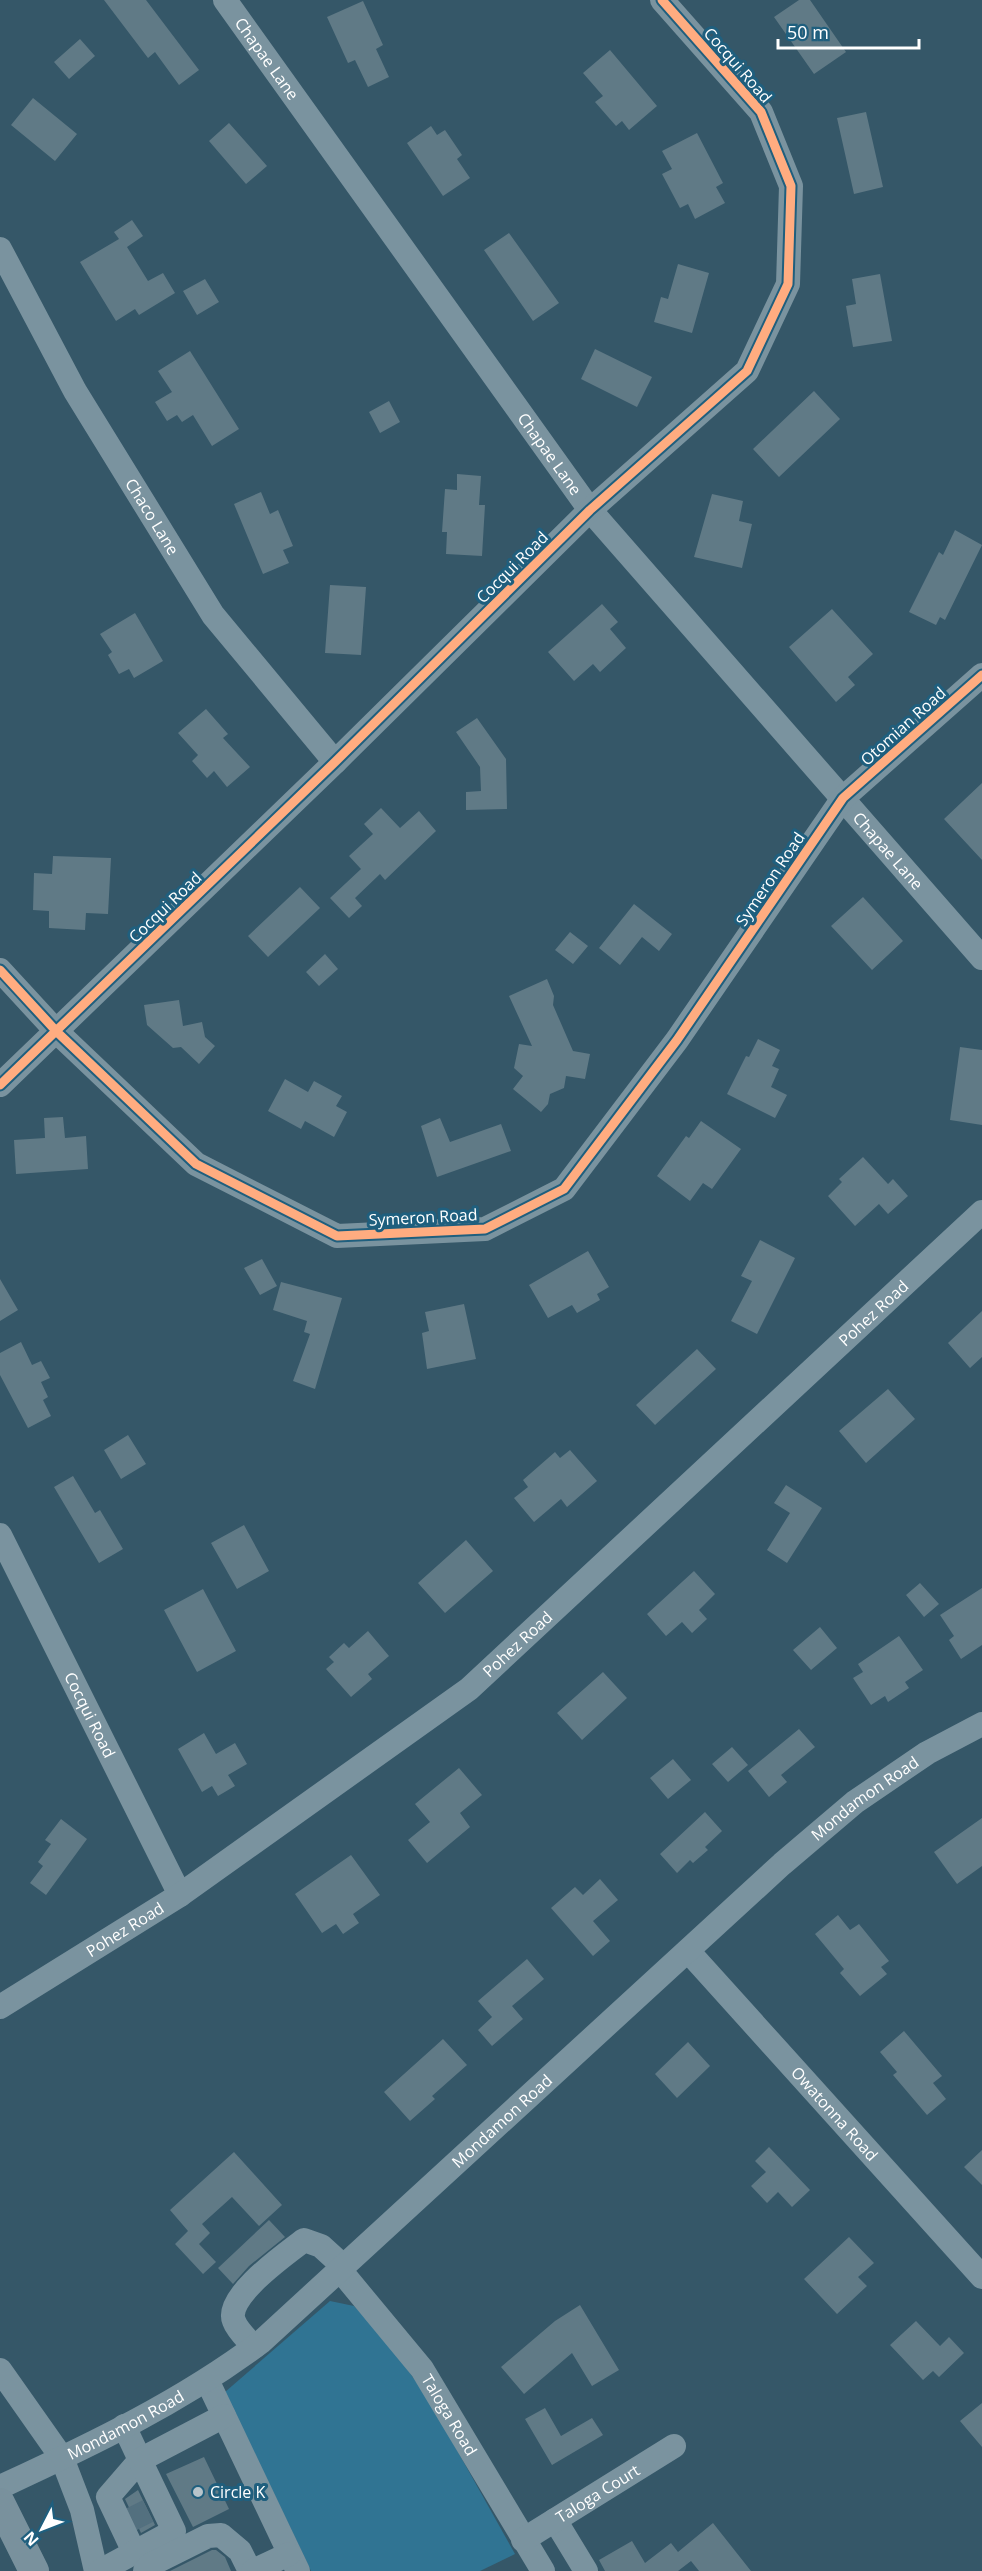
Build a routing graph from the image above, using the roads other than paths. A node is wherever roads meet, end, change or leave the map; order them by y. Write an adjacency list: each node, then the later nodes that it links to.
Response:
1 (225, 0): 4 (street, Chapae Lane)
2 (662, 0): 4 (street, Cocqui Road)
3 (0, 249): 6 (street, Chaco Lane)
4 (590, 510): 6 (street, Cocqui Road); 7 (street, Chapae Lane)
5 (982, 675): 7 (street, Otomian Road)
6 (335, 762): 10 (street, Cocqui Road)
7 (843, 798): 8 (street, Chapae Lane); 10 (street, Symeron Road)
8 (982, 958)
9 (0, 970): 10 (street, Symeron Road)
10 (57, 1032): 11 (street, Cocqui Road)
11 (0, 1085)
12 (982, 1212): 15 (street, Pohez Road)
13 (0, 1535): 15 (street, Cocqui Road)
14 (982, 1724): 16 (street, Mondamon Road)
15 (180, 1895): 17 (street, Pohez Road)
16 (688, 1951): 18 (street, Mondamon Road); 19 (street, Owatonna Road)
17 (0, 2007)
18 (341, 2268): 20 (street, Mondamon Road); 20 (street, Taloga Road); 34 (street, Taloga Road)
19 (982, 2277)
20 (254, 2347): 22 (street, Mondamon Road)
21 (0, 2370): 26 (street)
22 (207, 2380): 23 (street); 24 (street, Mondamon Road)
23 (224, 2416): 27 (street); 36 (street)
24 (124, 2426): 26 (street, Mondamon Road); 27 (street)
25 (674, 2446): 33 (street, Taloga Court)
26 (62, 2458): 28 (street, Mondamon Road); 31 (street)
27 (140, 2460): 29 (street); 32 (street)
28 (0, 2487)
29 (108, 2497): 31 (street); 32 (street)
30 (0, 2503): 37 (main road)
31 (82, 2510): 38 (street)
32 (140, 2515): 35 (street); 35 (street)
33 (555, 2520): 34 (street, Taloga Court); 41 (street)
34 (523, 2540): 40 (street, Taloga Road)
35 (140, 2562): 38 (street); 39 (street)
36 (294, 2562): 39 (street)
37 (34, 2571)
38 (98, 2571)
39 (251, 2571)
40 (543, 2571)
41 (586, 2571)

